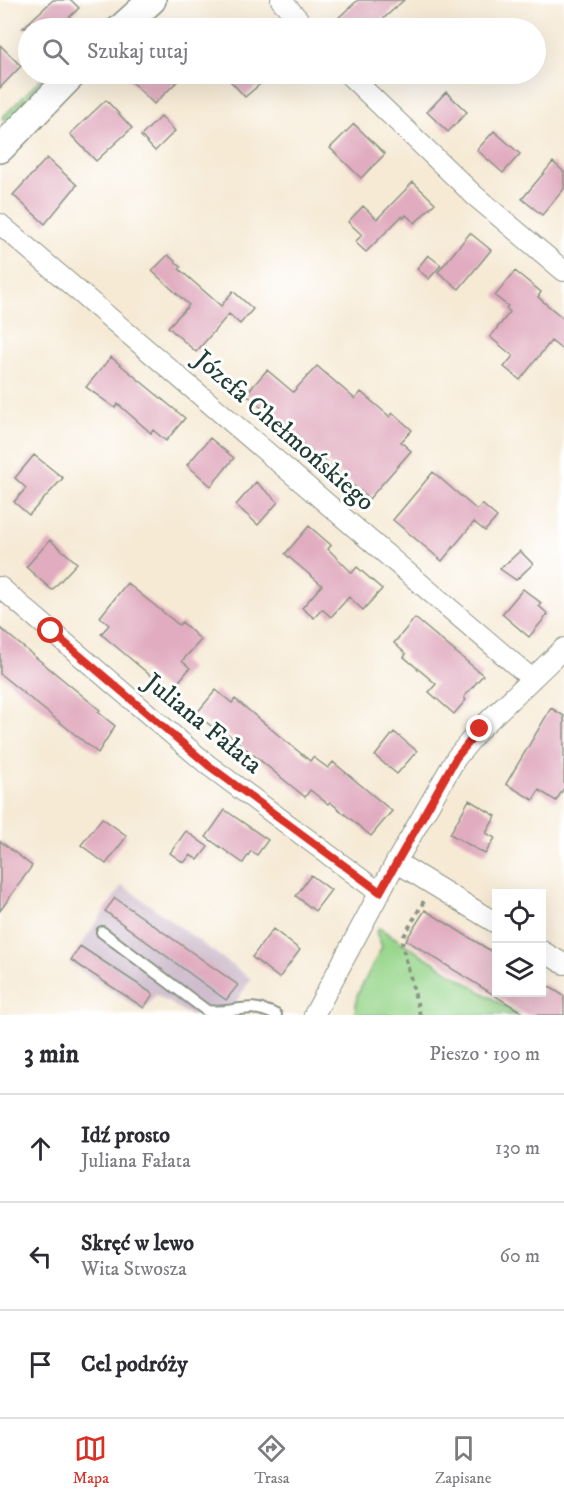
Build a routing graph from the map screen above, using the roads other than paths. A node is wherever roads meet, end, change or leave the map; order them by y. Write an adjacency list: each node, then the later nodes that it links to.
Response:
1 (152, 0): 3 (street)
2 (281, 0): 4 (street)
3 (132, 18)
4 (297, 18)
5 (64, 84): 7 (street)
6 (358, 84): 9 (street)
7 (0, 149)
8 (0, 224): 12 (street, Józefa Chełmońskiego)
9 (564, 271)
10 (0, 587): 14 (street, Juliana Fałata)
11 (564, 648): 12 (street)
12 (532, 679): 13 (street)
13 (396, 862): 14 (street); 15 (street)
14 (380, 892): 20 (street)
15 (492, 921)
16 (102, 932): 19 (lane)
17 (546, 953): 18 (street)
18 (564, 964)
19 (276, 1015)
20 (314, 1015)

